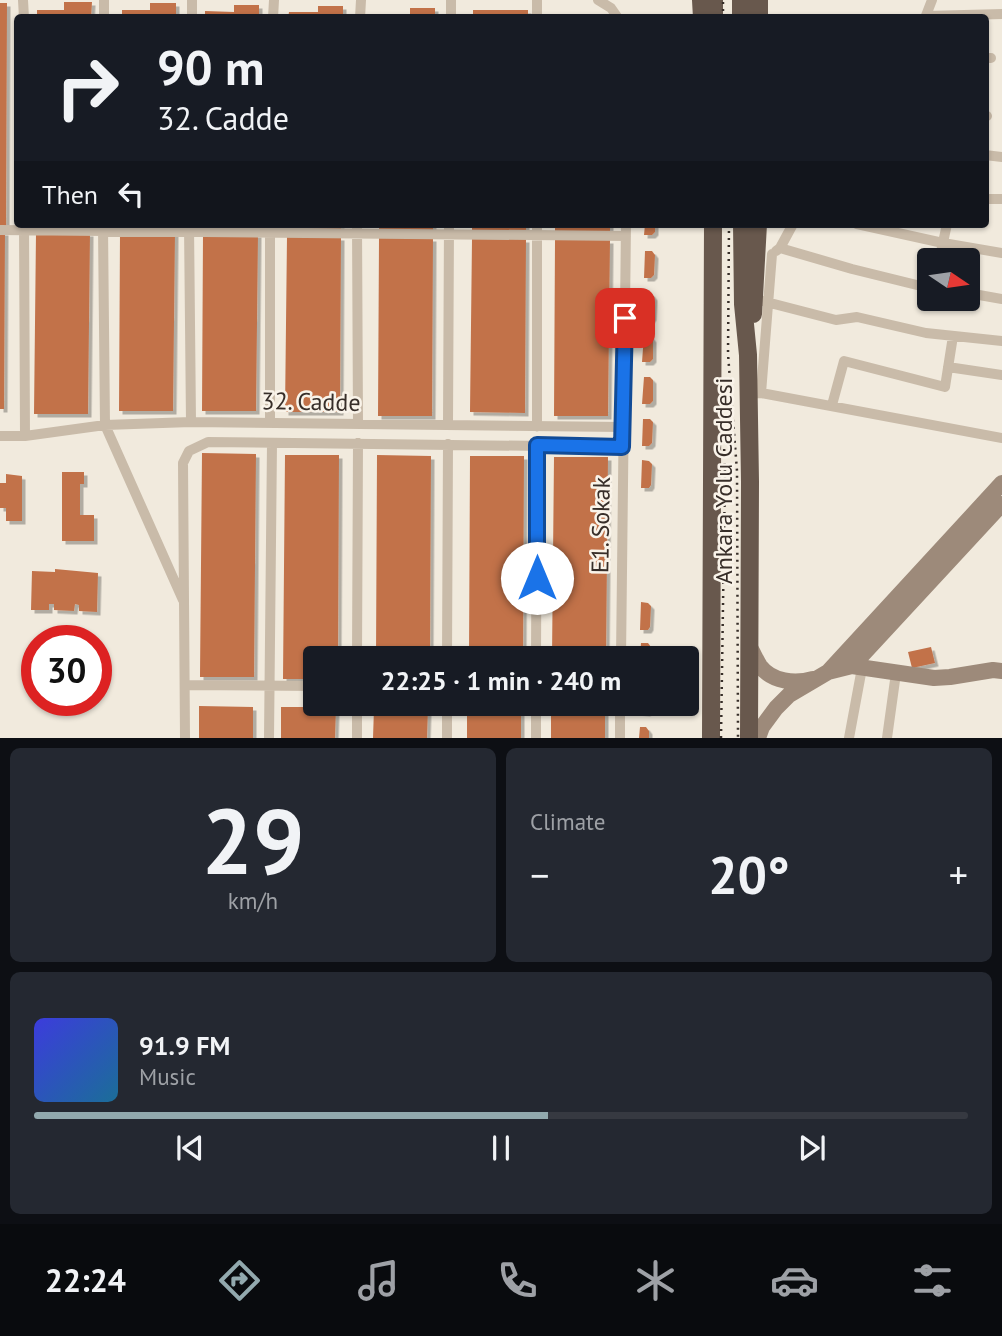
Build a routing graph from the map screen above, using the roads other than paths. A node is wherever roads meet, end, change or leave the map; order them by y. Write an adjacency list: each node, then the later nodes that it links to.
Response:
1 (598, 0): 2 (street)
2 (615, 14)
3 (24, 228): 43 (street)
4 (103, 228): 5 (street); 39 (street)
5 (189, 228): 6 (street); 35 (street)
6 (270, 228): 15 (street); 36 (street)
7 (626, 228): 18 (street, E1. Sokak)
8 (703, 228): 32 (highway)
9 (713, 228): 32 (highway, Ankara Yolu Caddesi)
10 (743, 228): 29 (highway, Ankara Yolu Caddesi)
11 (760, 228): 22 (highway)
12 (790, 228): 22 (street)
13 (875, 228): 19 (street)
14 (946, 228): 19 (street)
15 (357, 229): 16 (street); 37 (street)
16 (449, 229): 17 (street); 38 (street)
17 (537, 230): 18 (street); 40 (street)
18 (626, 236): 41 (street, E1. Sokak)
19 (943, 243): 20 (street); 21 (street)
20 (942, 248)
21 (1002, 253)
22 (770, 255): 23 (street); 26 (highway)
23 (917, 285)
24 (980, 295): 25 (street)
25 (1002, 299)
26 (761, 301): 27 (street); 29 (highway); 33 (street)
27 (953, 336): 28 (street); 30 (street)
28 (1002, 341)
29 (748, 355): 33 (highway, Ankara Yolu Caddesi)
30 (948, 367): 31 (street); 34 (street)
31 (1002, 375)
32 (712, 388): 75 (highway, Ankara Yolu Caddesi)
33 (754, 393): 34 (street); 57 (highway, Ankara Yolu Caddesi)
34 (832, 405): 44 (street)
35 (191, 422): 36 (street, 32. Cadde); 39 (street, 32. Cadde)
36 (271, 423): 37 (street, 32. Cadde)
37 (358, 424): 38 (street, 32. Cadde)
38 (448, 424): 40 (street, 32. Cadde)
39 (104, 425): 43 (street, 32. Cadde); 52 (street)
40 (537, 427): 41 (street, 32. Cadde)
41 (623, 427): 49 (street, E1. Sokak)
42 (0, 436): 43 (street, 32. Cadde)
43 (25, 436)
44 (1002, 438)
45 (272, 443): 46 (street, 32. Cadde); 52 (street, 32. Cadde); 63 (street)
46 (358, 443): 47 (street, 32. Cadde); 53 (street)
47 (448, 444): 48 (street, 32. Cadde); 54 (street)
48 (537, 445): 49 (street, 32. Cadde); 55 (street)
49 (622, 447): 56 (street, E1. Sokak)
50 (1002, 483): 61 (main road)
51 (1002, 504): 58 (main road)
52 (185, 604): 62 (street)
53 (357, 646)
54 (447, 646)
55 (536, 646)
56 (621, 646)
57 (749, 646): 61 (main road); 76 (highway, Ankara Yolu Caddesi)
58 (857, 667): 60 (main road); 61 (main road); 78 (street)
59 (1002, 671): 60 (main road)
60 (897, 673): 79 (street)
61 (823, 675): 77 (main road)
62 (185, 685): 63 (street); 69 (street)
63 (270, 686): 64 (street); 70 (street)
64 (303, 686)
65 (357, 716): 71 (street)
66 (447, 716): 72 (street)
67 (536, 716): 73 (street)
68 (620, 716): 74 (street)
69 (185, 737)
70 (270, 737)
71 (357, 737)
72 (447, 737)
73 (536, 737)
74 (620, 737)
75 (711, 737)
76 (749, 737)
77 (758, 737)
78 (849, 737)
79 (887, 737)

